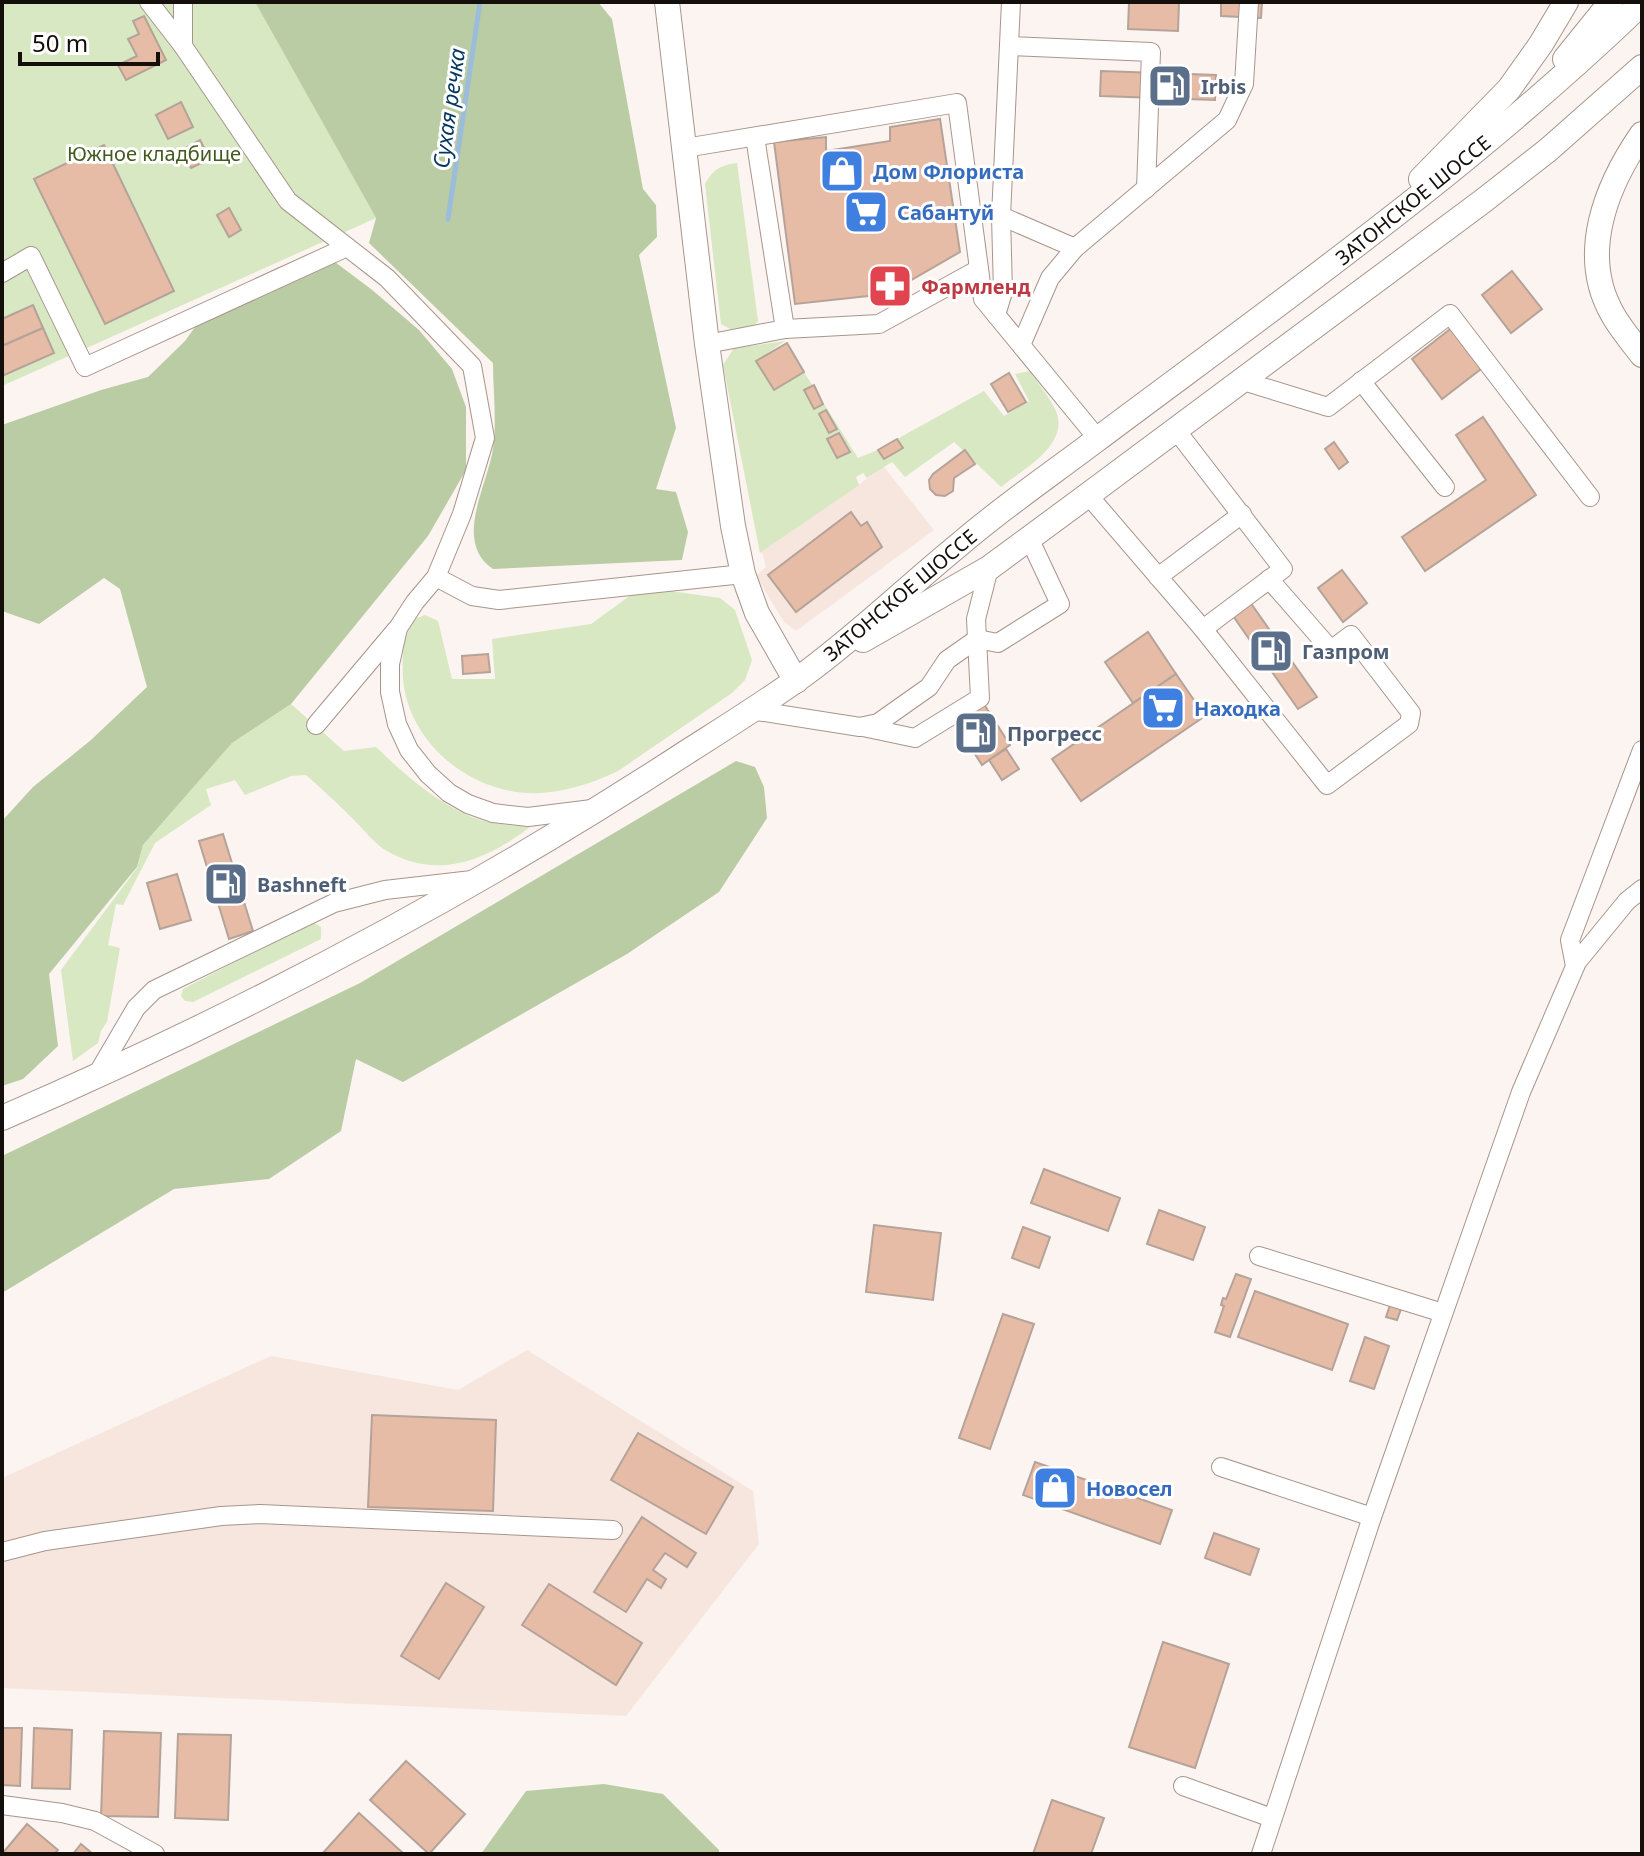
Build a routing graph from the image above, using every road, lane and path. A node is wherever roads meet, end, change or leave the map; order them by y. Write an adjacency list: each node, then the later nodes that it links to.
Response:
1 (149, 2): 9 (street)
2 (183, 2): 9 (street)
3 (667, 2): 15 (main road)
4 (1011, 2): 10 (street)
5 (1249, 2): 16 (street)
6 (1566, 2): 20 (main road)
7 (1611, 2): 12 (main road)
8 (1642, 3): 12 (main road, ЗАТОНСКОЕ ШОССЕ)
9 (183, 46): 18 (street)
10 (1009, 46): 16 (street); 17 (street)
11 (1642, 67): 28 (main road, ЗАТОНСКОЕ ШОССЕ)
12 (1523, 112): 20 (main road, ЗАТОНСКОЕ ШОССЕ)
13 (1642, 134): 27 (main road)
14 (755, 137): 15 (street); 21 (street); 24 (street)
15 (685, 148): 25 (main road)
16 (1146, 189): 19 (street)
17 (1001, 216): 19 (street); 23 (street)
18 (347, 247): 22 (street); 39 (street)
19 (1075, 248): 26 (street)
20 (1353, 249): 31 (main road, ЗАТОНСКОЕ ШОССЕ)
21 (979, 269): 23 (street); 24 (street)
22 (2, 273)
23 (996, 315): 26 (street)
24 (785, 329): 25 (street)
25 (707, 344): 38 (main road)
26 (1021, 345): 31 (street)
27 (1642, 355)
28 (1243, 381): 29 (street); 30 (main road, ЗАТОНСКОЕ ШОССЕ)
29 (1361, 381): 32 (street); 34 (street)
30 (1176, 430): 33 (main road, ЗАТОНСКОЕ ШОССЕ); 35 (street)
31 (1098, 439): 45 (main road, ЗАТОНСКОЕ ШОССЕ)
32 (1445, 487)
33 (1088, 495): 36 (main road, ЗАТОНСКОЕ ШОССЕ); 40 (street)
34 (1590, 497)
35 (1242, 514): 40 (street); 41 (street)
36 (1029, 538): 37 (main road, ЗАТОНСКОЕ ШОССЕ); 44 (street)
37 (989, 568): 44 (street); 45 (main road, ЗАТОНСКОЕ ШОССЕ)
38 (743, 574): 39 (street); 45 (main road)
39 (436, 577): 42 (street)
40 (1158, 577): 43 (street)
41 (1269, 579): 43 (street); 43 (street)
42 (398, 628): 47 (street); 51 (street)
43 (1203, 629)
44 (977, 639): 48 (street); 48 (street)
45 (804, 674): 46 (main road)
46 (751, 710): 48 (street); 51 (main road)
47 (316, 725)
48 (860, 727)
49 (1642, 750): 50 (street)
50 (1637, 779): 54 (street)
51 (603, 807): 52 (main road)
52 (483, 879): 55 (main road); 55 (street)
53 (1642, 889): 54 (street)
54 (1575, 966): 58 (street)
55 (95, 1078): 56 (main road)
56 (2, 1118)
57 (1259, 1256): 58 (street)
58 (1443, 1313): 60 (street)
59 (1221, 1467): 60 (street)
60 (1372, 1517): 65 (street)
61 (613, 1530): 62 (street)
62 (2, 1552)
63 (1183, 1786): 65 (street)
64 (3, 1806): 66 (street)
65 (1272, 1818): 67 (street)
66 (155, 1854)
67 (1261, 1854)

